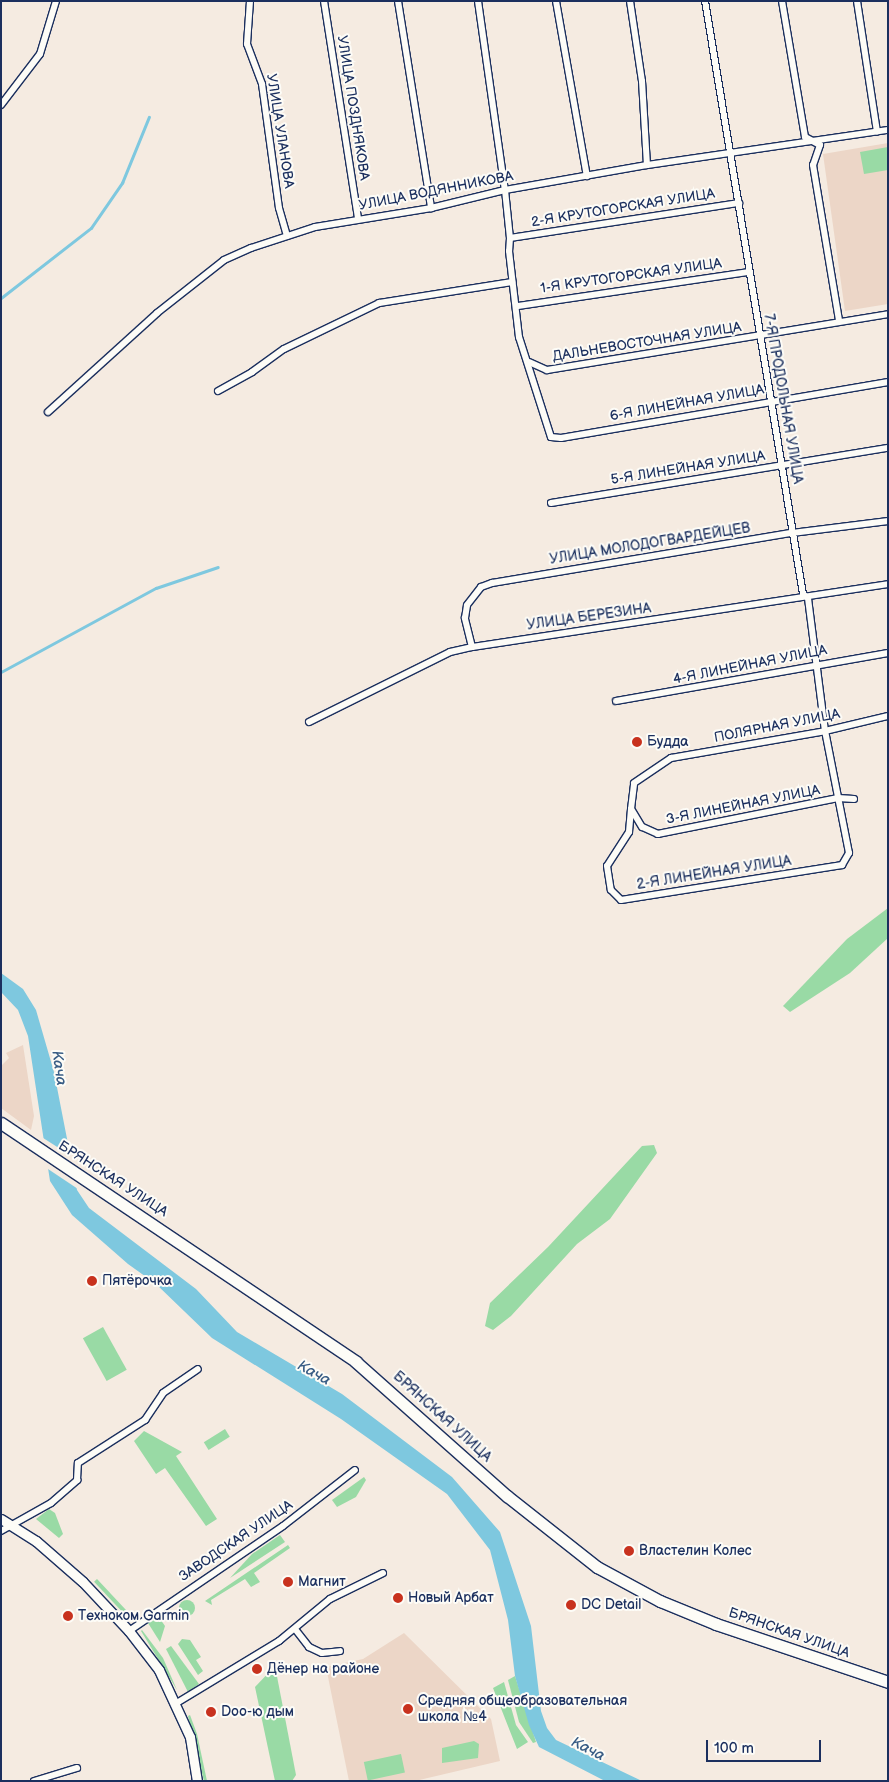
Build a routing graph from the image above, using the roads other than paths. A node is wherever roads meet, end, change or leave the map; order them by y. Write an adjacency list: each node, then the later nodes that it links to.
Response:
1 (56, 1): 11 (street)
2 (250, 1): 22 (street, УЛИЦА УЛАНОВА)
3 (324, 1): 21 (street, УЛИЦА ПОЗДНЯКОВА)
4 (398, 1): 20 (street)
5 (478, 1): 18 (street)
6 (556, 1): 17 (street)
7 (630, 1): 16 (street)
8 (705, 1): 15 (street, 7-Я ПРОДОЛЬНАЯ УЛИЦА)
9 (782, 1): 14 (street)
10 (856, 1): 13 (street)
11 (1, 105)
12 (888, 130): 13 (street, УЛИЦА ВОДЯННИКОВА)
13 (877, 131): 14 (street, УЛИЦА ВОДЯННИКОВА)
14 (812, 140): 15 (street, УЛИЦА ВОДЯННИКОВА); 28 (street)
15 (732, 154): 16 (street, УЛИЦА ВОДЯННИКОВА); 19 (street, 7-Я ПРОДОЛЬНАЯ УЛИЦА)
16 (647, 165): 17 (street, УЛИЦА ВОДЯННИКОВА)
17 (587, 176): 18 (street, УЛИЦА ВОДЯННИКОВА)
18 (505, 190): 20 (street, УЛИЦА ВОДЯННИКОВА); 23 (street)
19 (738, 203): 23 (street, 2-Я КРУТОГОРСКАЯ УЛИЦА); 24 (street, 7-Я ПРОДОЛЬНАЯ УЛИЦА)
20 (432, 208): 21 (street, УЛИЦА ВОДЯННИКОВА)
21 (358, 219): 22 (street, УЛИЦА ВОДЯННИКОВА)
22 (287, 236): 34 (street, УЛИЦА ВОДЯННИКОВА)
23 (510, 238): 25 (street)
24 (748, 272): 26 (street, 1-Я КРУТОГОРСКАЯ УЛИЦА); 29 (street, 7-Я ПРОДОЛЬНАЯ УЛИЦА)
25 (512, 282): 26 (street); 32 (street)
26 (518, 306): 30 (street)
27 (888, 314): 28 (street, ДАЛЬНЕВОСТОЧНАЯ УЛИЦА)
28 (839, 321): 29 (street, ДАЛЬНЕВОСТОЧНАЯ УЛИЦА)
29 (760, 337): 30 (street, ДАЛЬНЕВОСТОЧНАЯ УЛИЦА); 33 (street, 7-Я ПРОДОЛЬНАЯ УЛИЦА)
30 (529, 362): 33 (street, 6-Я ЛИНЕЙНАЯ УЛИЦА)
31 (888, 382): 33 (street, 6-Я ЛИНЕЙНАЯ УЛИЦА)
32 (218, 391)
33 (771, 401): 36 (street, 7-Я ПРОДОЛЬНАЯ УЛИЦА)
34 (48, 412)
35 (888, 448): 36 (street, 5-Я ЛИНЕЙНАЯ УЛИЦА)
36 (781, 465): 37 (street, 5-Я ЛИНЕЙНАЯ УЛИЦА); 39 (street, 7-Я ПРОДОЛЬНАЯ УЛИЦА)
37 (552, 504)
38 (888, 521): 39 (street, УЛИЦА МОЛОДОГВАРДЕЙЦЕВ)
39 (792, 533): 41 (street, 7-Я ПРОДОЛЬНАЯ УЛИЦА); 42 (street, УЛИЦА МОЛОДОГВАРДЕЙЦЕВ)
40 (888, 584): 41 (street, УЛИЦА БЕРЕЗИНА)
41 (808, 598): 42 (street, УЛИЦА БЕРЕЗИНА); 44 (street, 7-Я ПРОДОЛЬНАЯ УЛИЦА)
42 (472, 646): 47 (street, УЛИЦА БЕРЕЗИНА)
43 (888, 653): 44 (street, 4-Я ЛИНЕЙНАЯ УЛИЦА)
44 (815, 665): 45 (street, 4-Я ЛИНЕЙНАЯ УЛИЦА); 48 (street, 7-Я ПРОДОЛЬНАЯ УЛИЦА)
45 (616, 701)
46 (888, 716): 48 (street, ПОЛЯРНАЯ УЛИЦА)
47 (309, 722)
48 (825, 731): 49 (street, 7-Я ПРОДОЛЬНАЯ УЛИЦА); 51 (street, ПОЛЯРНАЯ УЛИЦА)
49 (838, 798): 50 (street, 3-Я ЛИНЕЙНАЯ УЛИЦА); 51 (street, 3-Я ЛИНЕЙНАЯ УЛИЦА); 51 (street, 2-Я ЛИНЕЙНАЯ УЛИЦА)
50 (854, 799)
51 (632, 809)
52 (1, 1123): 62 (highway, БРЯНСКАЯ УЛИЦА)
53 (198, 1369): 56 (street)
54 (356, 1470): 60 (street, ЗАВОДСКАЯ УЛИЦА)
55 (1, 1519): 56 (street)
56 (15, 1525): 57 (street); 60 (street)
57 (1, 1531)
58 (383, 1573): 59 (street)
59 (295, 1629): 61 (street); 63 (street)
60 (129, 1631): 63 (street)
61 (340, 1651)
62 (888, 1682)
63 (175, 1704): 66 (street)
64 (78, 1768): 65 (street)
65 (34, 1781)
66 (196, 1781)

